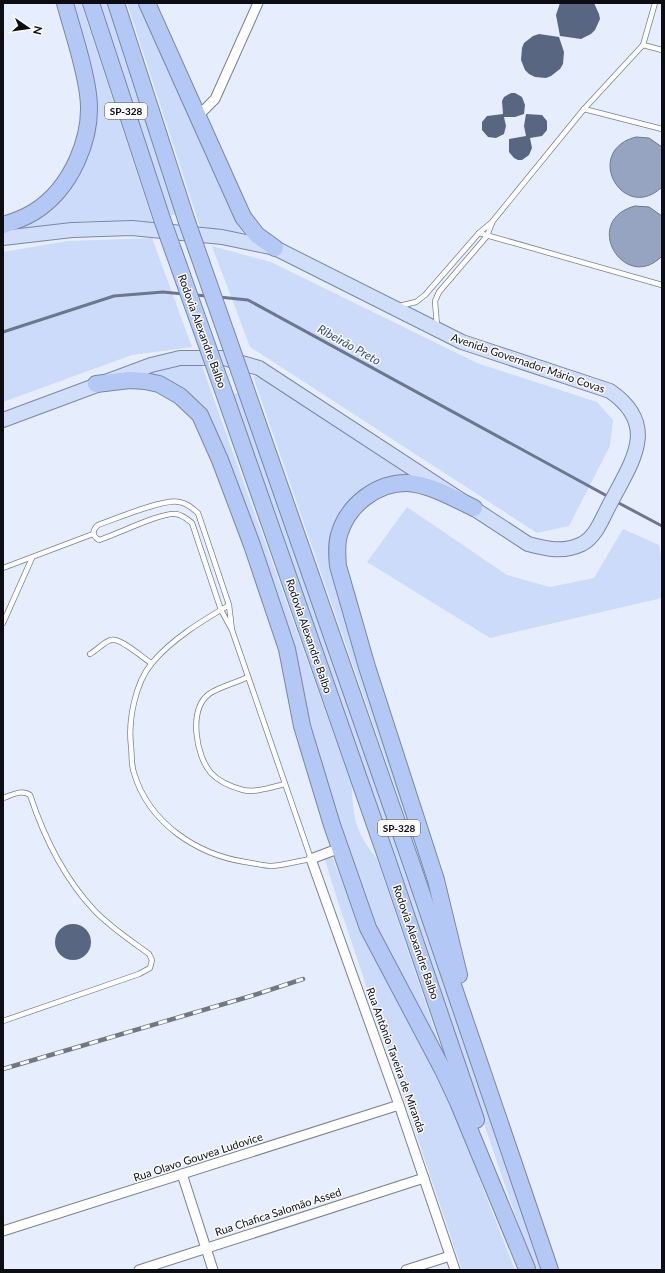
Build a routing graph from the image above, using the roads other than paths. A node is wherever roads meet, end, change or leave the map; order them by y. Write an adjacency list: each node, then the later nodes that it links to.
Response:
1 (65, 3): 13 (highway)
2 (90, 3): 50 (highway, Rodovia Alexandre Balbo / SP-328, bridge)
3 (116, 3): 39 (highway, Rodovia Alexandre Balbo / SP-328, bridge)
4 (147, 3): 10 (highway)
5 (258, 3): 10 (street)
6 (655, 3): 7 (lane)
7 (643, 45): 8 (lane); 9 (lane)
8 (662, 50)
9 (584, 109): 11 (lane); 12 (lane)
10 (198, 116): 17 (highway)
11 (662, 128)
12 (492, 222): 14 (lane); 15 (lane)
13 (3, 226)
14 (479, 233): 15 (lane); 19 (lane)
15 (487, 236): 18 (lane); 20 (lane)
16 (3, 238): 17 (main road, Avenida Governador Mário Covas)
17 (275, 248): 19 (main road, Avenida Governador Mário Covas)
18 (662, 285)
19 (393, 307): 20 (main road, Avenida Governador Mário Covas)
20 (437, 330): 23 (main road, Avenida Governador Mário Covas)
21 (96, 384): 22 (main road, Avenida Governador Mário Covas); 23 (main road, Avenida Governador Mário Covas); 36 (highway)
22 (3, 420)
23 (474, 508): 39 (highway)
24 (93, 534): 25 (lane); 27 (lane); 28 (lane)
25 (32, 558): 26 (lane); 29 (lane)
26 (3, 568)
27 (229, 605): 28 (lane); 30 (lane)
28 (220, 610): 30 (lane); 32 (lane)
29 (3, 623)
30 (232, 630): 33 (lane)
31 (90, 654): 32 (lane)
32 (151, 664): 37 (lane)
33 (248, 677): 34 (lane); 34 (lane)
34 (285, 784): 37 (lane)
35 (3, 798): 38 (lane)
36 (340, 848): 37 (street); 50 (highway)
37 (311, 859): 40 (street, Rua Antônio Taveira de Miranda)
38 (3, 1022)
39 (482, 1072): 51 (highway, Rodovia Alexandre Balbo / SP-328)
40 (399, 1105): 41 (street, Rua Olavo Gouvea Ludovice); 42 (street, Rua Antônio Taveira de Miranda)
41 (182, 1174): 43 (street, Rua Olavo Gouvea Ludovice); 44 (street)
42 (424, 1178): 44 (street, Rua Chafica Salomão Assed); 45 (street, Rua Antônio Taveira de Miranda)
43 (3, 1231)
44 (206, 1248): 46 (street, Rua Chafica Salomão Assed); 47 (street)
45 (450, 1256): 48 (street); 49 (street, Rua Antônio Taveira de Miranda)
46 (139, 1270)
47 (213, 1270)
48 (406, 1270)
49 (455, 1270)
50 (527, 1270)
51 (550, 1270)

